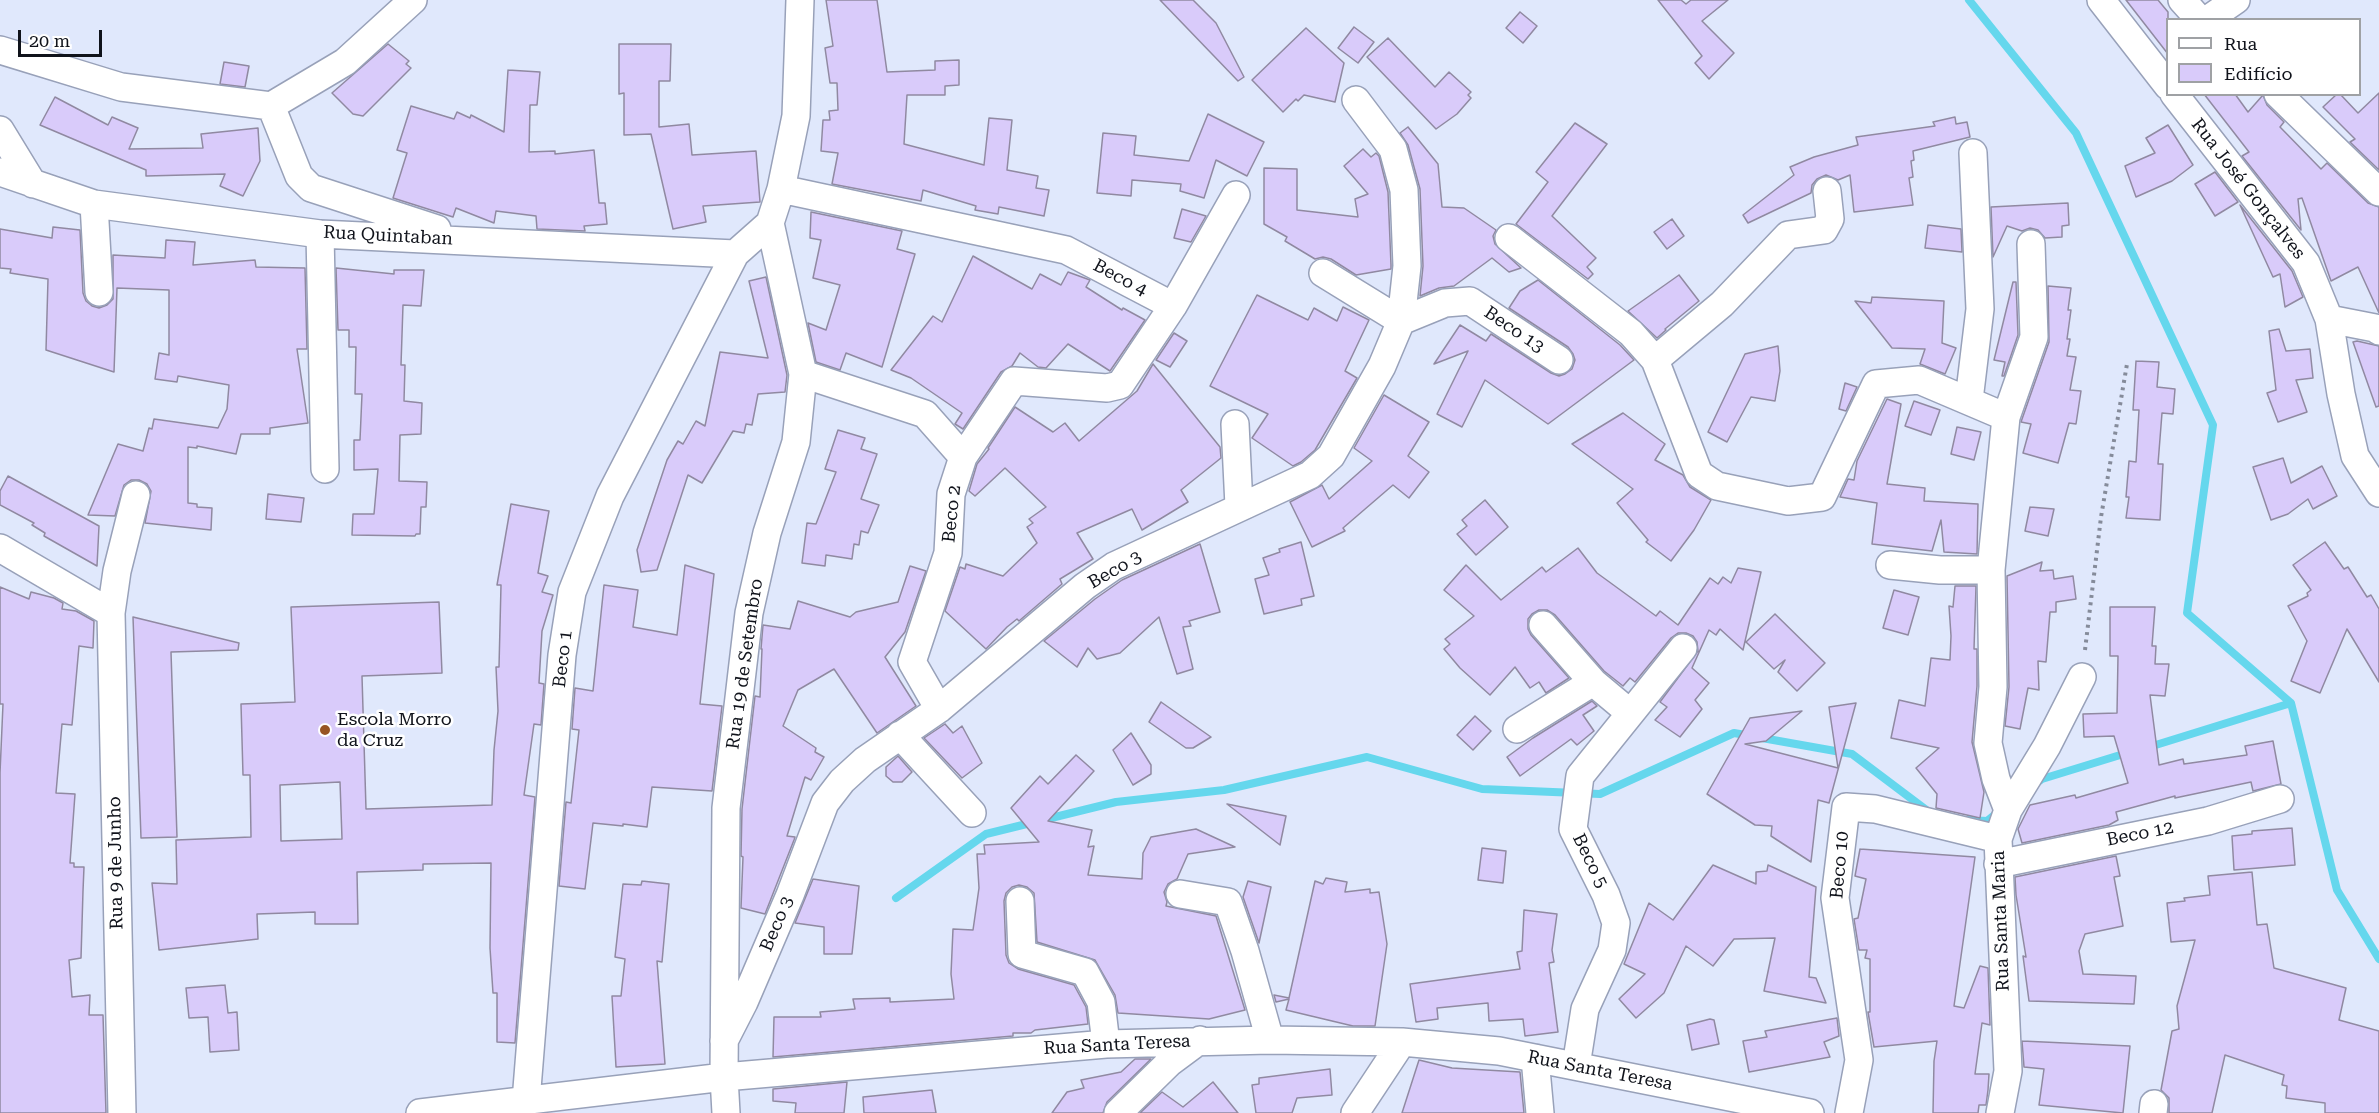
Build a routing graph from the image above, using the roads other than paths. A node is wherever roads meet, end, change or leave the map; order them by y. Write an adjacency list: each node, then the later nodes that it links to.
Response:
1 (413, 0): 13 (street)
2 (800, 0): 18 (street)
3 (2101, 0): 9 (street)
4 (2182, 0): 6 (street)
5 (2236, 0): 7 (street)
6 (2198, 18)
7 (2210, 18)
8 (0, 50): 13 (street)
9 (2166, 83)
10 (2176, 96): 32 (street, Rua José Gonçalves)
11 (2280, 96): 20 (street)
12 (1356, 100): 33 (street, Beco 3)
13 (271, 106): 26 (street)
14 (0, 130): 17 (street)
15 (1973, 153): 38 (street)
16 (0, 172): 17 (street, Rua Quintaban)
17 (33, 184): 22 (street, Rua Quintaban)
18 (781, 189): 23 (street); 31 (street, Beco 4)
19 (1827, 191): 36 (street)
20 (2379, 192)
21 (1236, 195): 31 (street)
22 (94, 204): 24 (street, Rua Quintaban); 30 (street)
23 (770, 224): 28 (street); 37 (street, Rua 19 de Setembro)
24 (320, 234): 26 (street, Rua Quintaban); 42 (street)
25 (1509, 238): 36 (street)
26 (471, 240): 28 (street, Rua Quintaban)
27 (2031, 244): 39 (street)
28 (735, 254): 72 (street, Beco 1)
29 (1323, 273): 33 (street)
30 (99, 292)
31 (1173, 306): 41 (street)
32 (2329, 320): 34 (street); 43 (street, Rua José Gonçalves)
33 (1401, 321): 35 (street, Beco 13); 45 (street, Beco 3)
34 (2379, 331)
35 (1559, 360)
36 (1655, 360): 38 (street)
37 (803, 374): 41 (street); 66 (street, Rua 19 de Setembro)
38 (1969, 400): 39 (street)
39 (2006, 417): 48 (street)
40 (1235, 424): 45 (street)
41 (963, 457): 54 (street, Beco 2)
42 (325, 469)
43 (2379, 493)
44 (136, 495): 49 (street, Rua 9 de Junho)
45 (1239, 506): 54 (street, Beco 3)
46 (0, 548): 49 (street)
47 (1890, 565): 48 (street)
48 (1991, 570): 59 (street)
49 (111, 614): 73 (street, Rua 9 de Junho)
50 (1543, 625): 53 (street)
51 (1683, 648): 55 (street, Beco 5)
52 (2082, 677): 59 (street, Rua Santa Maria)
53 (1593, 682): 55 (street); 56 (street)
54 (939, 709): 57 (street, Beco 3)
55 (1630, 713): 70 (street, Beco 5)
56 (1517, 729)
57 (900, 735): 60 (street); 66 (street, Beco 3)
58 (2280, 800): 61 (street, Beco 12)
59 (2008, 810): 61 (street, Rua Santa Maria)
60 (972, 813)
61 (1998, 851): 80 (street, Beco 10); 81 (street, Rua Santa Maria)
62 (1180, 894): 65 (street)
63 (1020, 901): 68 (street)
64 (1200, 1040): 65 (street, Rua Santa Teresa); 68 (street, Rua Santa Teresa); 76 (street)
65 (1270, 1040): 67 (street, Rua Santa Teresa)
66 (724, 1041): 71 (street, Rua 19 de Setembro)
67 (1402, 1042): 69 (street, Rua Santa Teresa); 77 (street)
68 (1106, 1044): 71 (street, Rua Santa Teresa)
69 (1535, 1058): 70 (street, Rua Santa Teresa); 78 (street)
70 (1576, 1066): 79 (street, Rua Santa Teresa)
71 (724, 1077): 72 (street, Rua Santa Teresa); 75 (street, Rua 19 de Setembro)
72 (526, 1101): 74 (street, Rua Santa Teresa)
73 (122, 1113)
74 (420, 1113)
75 (726, 1113)
76 (1118, 1113)
77 (1355, 1113)
78 (1540, 1113)
79 (1810, 1113)
80 (1849, 1113)
81 (2000, 1113)

